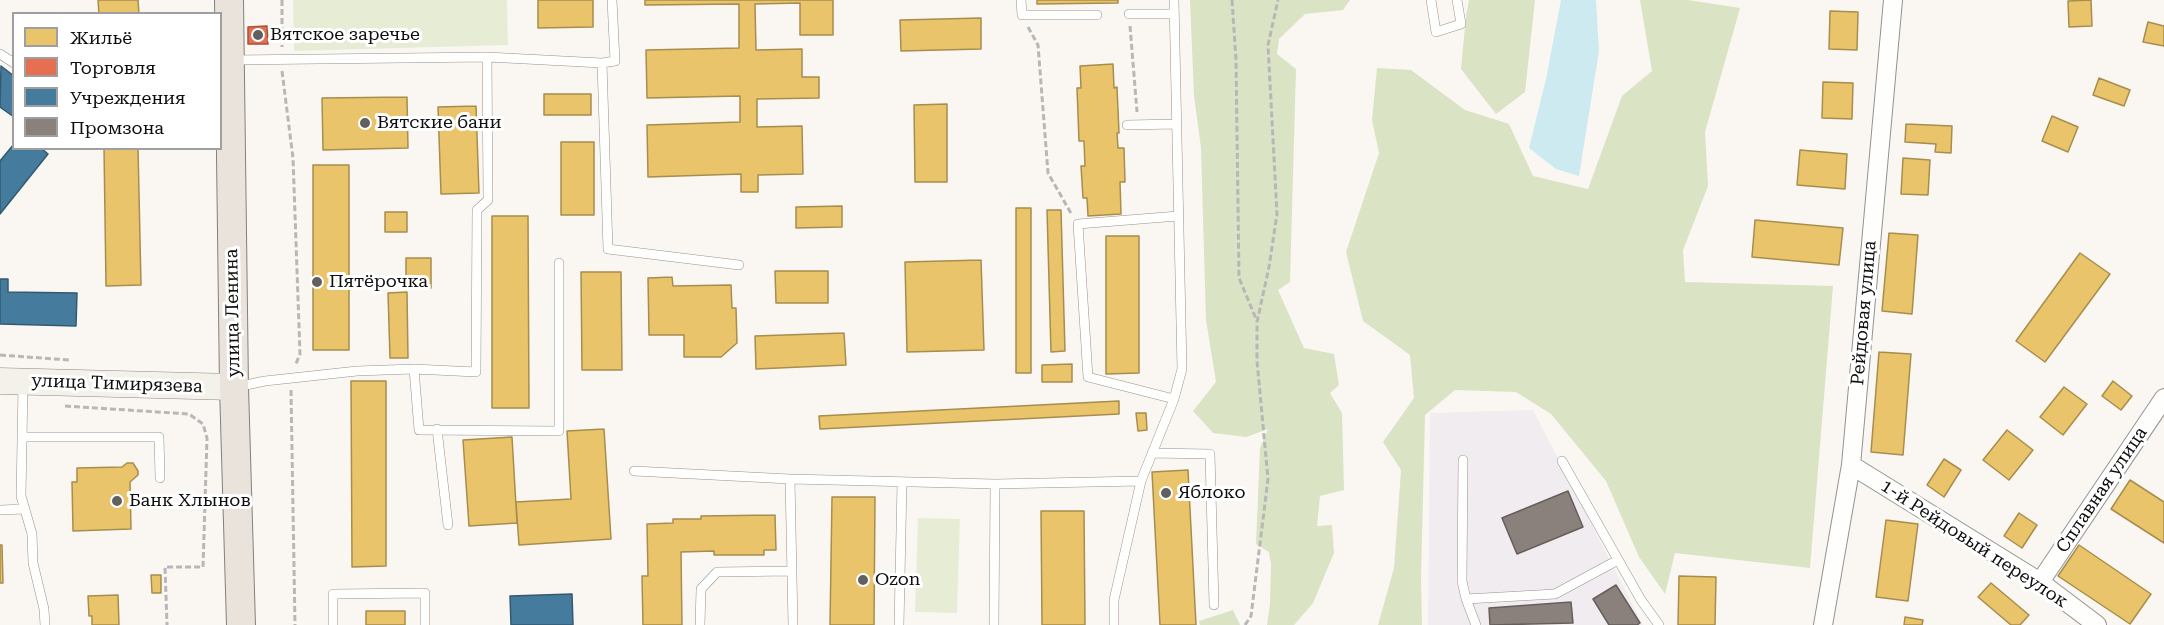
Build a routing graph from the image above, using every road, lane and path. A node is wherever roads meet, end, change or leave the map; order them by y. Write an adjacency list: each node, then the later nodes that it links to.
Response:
1 (229, 0): 16 (main road, улица Ленина)
2 (282, 0): 17 (path)
3 (612, 0): 18 (lane)
4 (1021, 0): 13 (lane)
5 (1174, 0): 12 (lane)
6 (1232, 0): 27 (path)
7 (1278, 0): 27 (path)
8 (1431, 0): 9 (lane)
9 (1457, 0)
10 (1893, 0): 39 (street, Рейдовая улица)
11 (1129, 14): 12 (lane); 19 (path)
12 (1174, 14): 20 (lane)
13 (1022, 15): 14 (lane); 24 (path)
14 (1097, 15)
15 (487, 57): 17 (lane); 18 (lane); 28 (lane)
16 (229, 60): 17 (lane); 21 (main road, улица Ленина)
17 (282, 60): 29 (path)
18 (602, 63): 26 (lane)
19 (1138, 124): 20 (lane); 22 (lane)
20 (1176, 124): 23 (lane)
21 (225, 125): 31 (main road, улица Ленина)
22 (1127, 125)
23 (1178, 216): 24 (lane); 33 (lane)
24 (1078, 224): 33 (lane)
25 (559, 263): 34 (lane)
26 (739, 265)
27 (1257, 322): 64 (path)
28 (414, 369): 29 (lane); 34 (lane)
29 (291, 378): 31 (lane); 56 (path)
30 (11, 381): 31 (main road, улица Тимирязева); 35 (lane)
31 (234, 387): 55 (main road, улица Ленина)
32 (2164, 398): 51 (street, Сплавная улица)
33 (1174, 399): 36 (lane)
34 (437, 429): 48 (lane)
35 (22, 437): 41 (lane); 46 (lane)
36 (1152, 453): 44 (lane); 53 (lane)
37 (1463, 460): 52 (lane)
38 (1562, 461): 49 (lane)
39 (1851, 465): 51 (street, 1-й Рейдовый переулок); 67 (street, Рейдовая улица)
40 (634, 471): 42 (lane)
41 (160, 478)
42 (790, 479): 43 (lane); 50 (lane)
43 (902, 482): 45 (lane); 61 (lane)
44 (1141, 482): 45 (lane); 63 (lane)
45 (995, 484): 62 (lane)
46 (25, 508): 47 (lane); 54 (lane)
47 (0, 510)
48 (448, 525)
49 (1618, 560): 52 (lane); 66 (lane)
50 (792, 571): 59 (lane); 60 (lane)
51 (2040, 582): 68 (street, 1-й Рейдовый переулок)
52 (1466, 599): 65 (lane)
53 (1214, 605)
54 (45, 625)
55 (241, 625)
56 (295, 625)
57 (333, 625): 58 (lane)
58 (425, 625)
59 (700, 625)
60 (793, 625)
61 (899, 625)
62 (994, 625)
63 (1114, 625)
64 (1245, 625)
65 (1476, 625)
66 (1659, 625)
67 (1823, 625)
68 (2097, 625)

